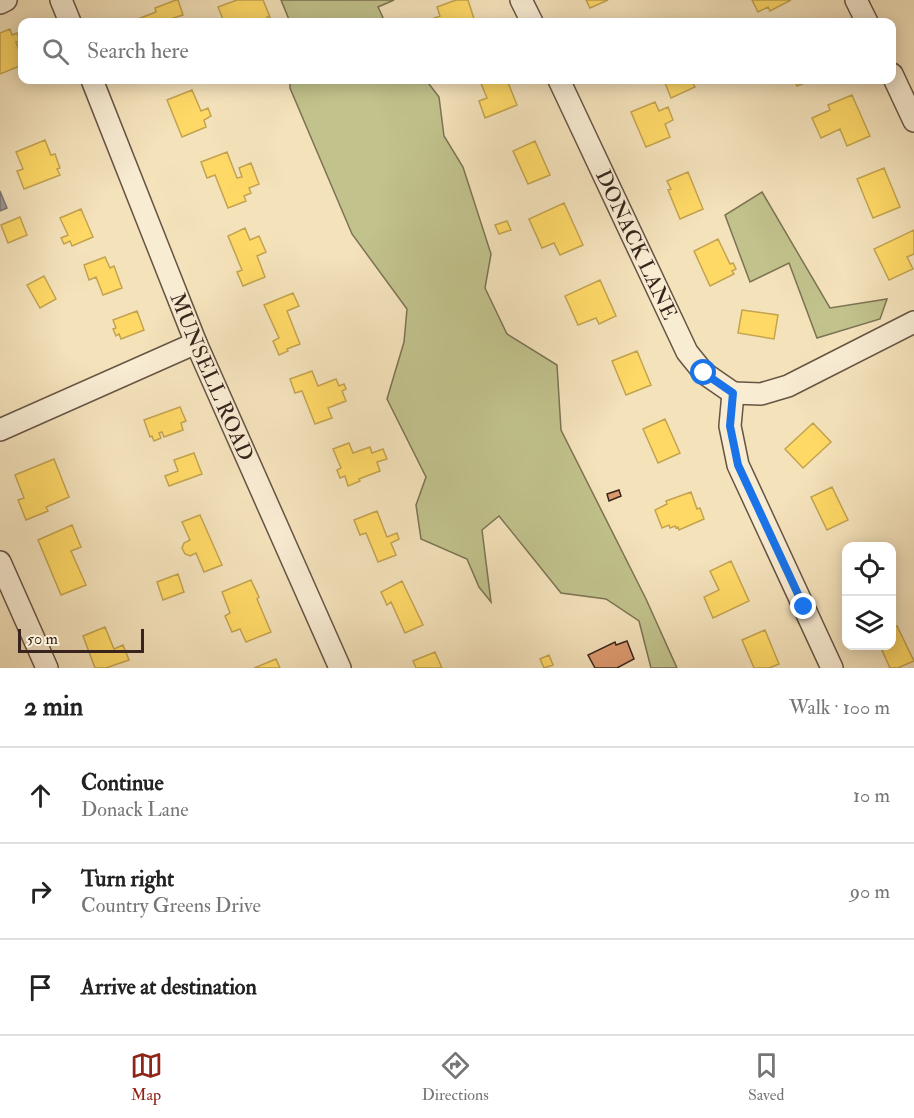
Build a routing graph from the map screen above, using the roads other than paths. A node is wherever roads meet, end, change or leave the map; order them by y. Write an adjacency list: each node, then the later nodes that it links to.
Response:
1 (6, 0): 5 (street)
2 (61, 0): 6 (street)
3 (521, 0): 7 (street)
4 (856, 0): 8 (street)
5 (0, 3)
6 (68, 18)
7 (530, 18)
8 (865, 18)
9 (94, 84): 14 (street, MUNSELL ROAD)
10 (561, 84): 15 (street, DONACK LANE)
11 (896, 84): 12 (street)
12 (914, 121)
13 (914, 322): 15 (street)
14 (196, 343): 16 (street); 19 (street, MUNSELL ROAD)
15 (733, 393): 20 (street)
16 (0, 430)
17 (0, 562): 18 (street)
18 (46, 668)
19 (340, 668)
20 (832, 668)

